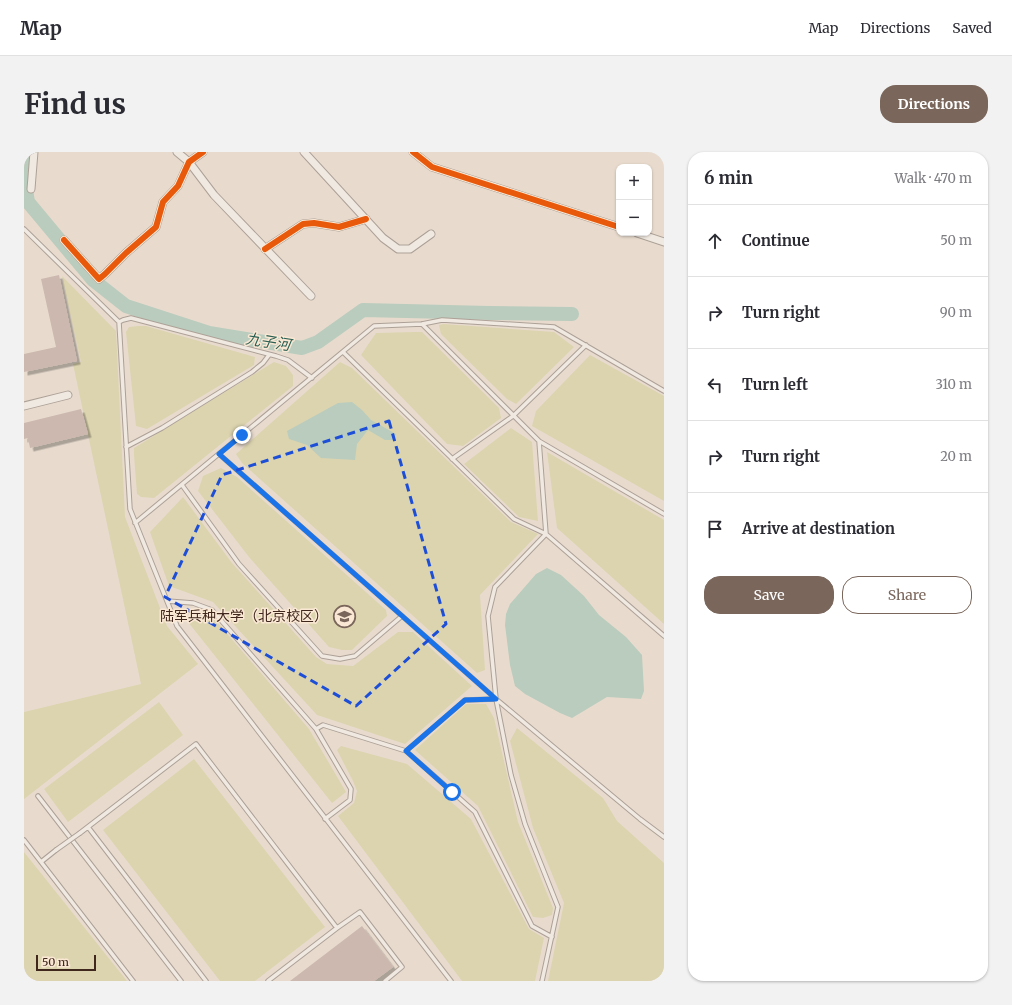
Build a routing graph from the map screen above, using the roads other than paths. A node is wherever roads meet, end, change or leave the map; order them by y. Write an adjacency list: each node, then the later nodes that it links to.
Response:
1 (34, 152): 7 (street)
2 (177, 152): 6 (street)
3 (203, 152): 6 (street)
4 (304, 152): 8 (street)
5 (413, 152): 9 (street)
6 (189, 162): 13 (street); 15 (street)
7 (31, 189)
8 (366, 219): 11 (street); 15 (street)
9 (616, 226)
10 (24, 229): 17 (lane)
11 (431, 234)
12 (646, 236): 14 (street)
13 (64, 240)
14 (664, 242)
15 (265, 249): 16 (street)
16 (311, 296)
17 (119, 322): 21 (lane); 28 (lane)
18 (422, 324): 19 (lane); 20 (lane); 26 (lane)
19 (586, 345): 23 (lane); 26 (lane)
20 (343, 352): 22 (lane); 30 (lane)
21 (269, 354): 22 (lane); 28 (lane)
22 (312, 378): 29 (lane)
23 (664, 391)
24 (68, 395): 25 (street)
25 (24, 406)
26 (513, 416): 27 (lane); 30 (lane)
27 (539, 441): 32 (lane); 34 (lane)
28 (126, 447): 33 (lane)
29 (219, 454): 31 (lane); 36 (lane)
30 (452, 459): 34 (lane)
31 (182, 485): 33 (lane); 36 (lane)
32 (664, 514)
33 (135, 523): 35 (lane)
34 (546, 534): 37 (lane); 38 (lane)
35 (167, 602): 39 (lane); 42 (lane)
36 (402, 616): 38 (lane)
37 (664, 636)
38 (496, 699): 40 (lane); 44 (lane); 48 (lane)
39 (316, 729): 40 (lane); 42 (lane)
40 (406, 751): 48 (lane)
41 (38, 796): 50 (lane)
42 (325, 818): 54 (lane)
43 (88, 826): 46 (lane, bridge); 47 (lane); 51 (lane)
44 (664, 837)
45 (24, 840): 46 (lane)
46 (41, 862): 49 (lane)
47 (337, 928): 52 (lane); 53 (lane)
48 (552, 937): 55 (lane)
49 (133, 981)
50 (181, 981)
51 (206, 981)
52 (268, 981)
53 (384, 981)
54 (451, 981)
55 (542, 981)

